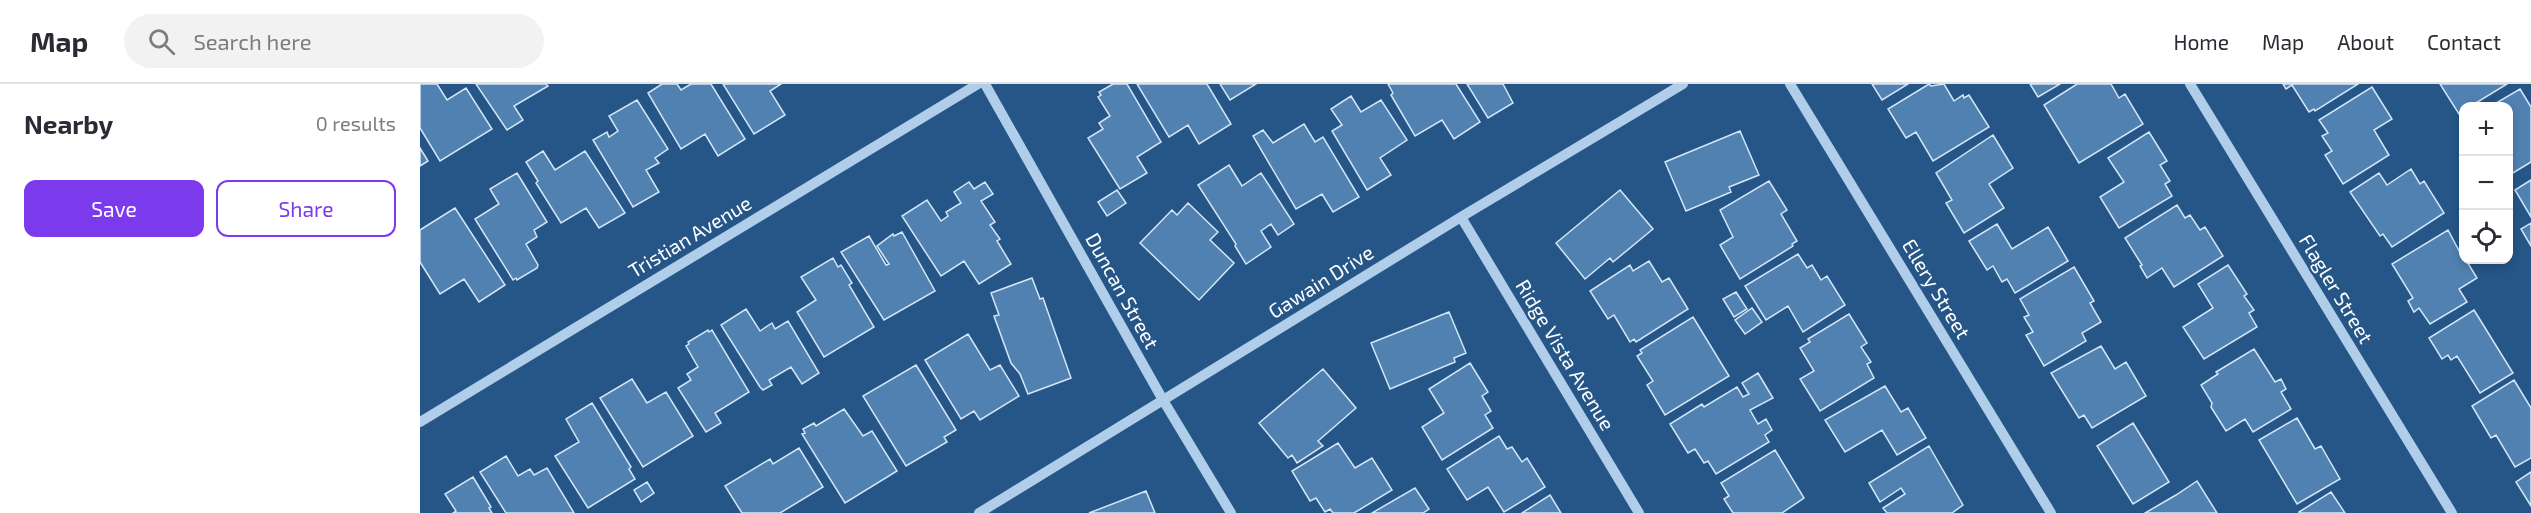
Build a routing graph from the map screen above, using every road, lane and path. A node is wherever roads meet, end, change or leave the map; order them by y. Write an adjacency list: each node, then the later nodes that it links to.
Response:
1 (978, 84): 8 (street, Tristian Avenue)
2 (985, 84): 7 (street, Duncan Street)
3 (1683, 84): 6 (street, Gawain Drive)
4 (1790, 84): 12 (street, Ellery Street)
5 (2190, 84): 13 (street, Flagler Street)
6 (1461, 217): 7 (street, Gawain Drive); 11 (street, Ridge Vista Avenue)
7 (1163, 400): 9 (street, Gawain Drive); 10 (street, Duncan Street)
8 (420, 422)
9 (979, 513)
10 (1231, 513)
11 (1639, 513)
12 (2051, 513)
13 (2452, 513)

